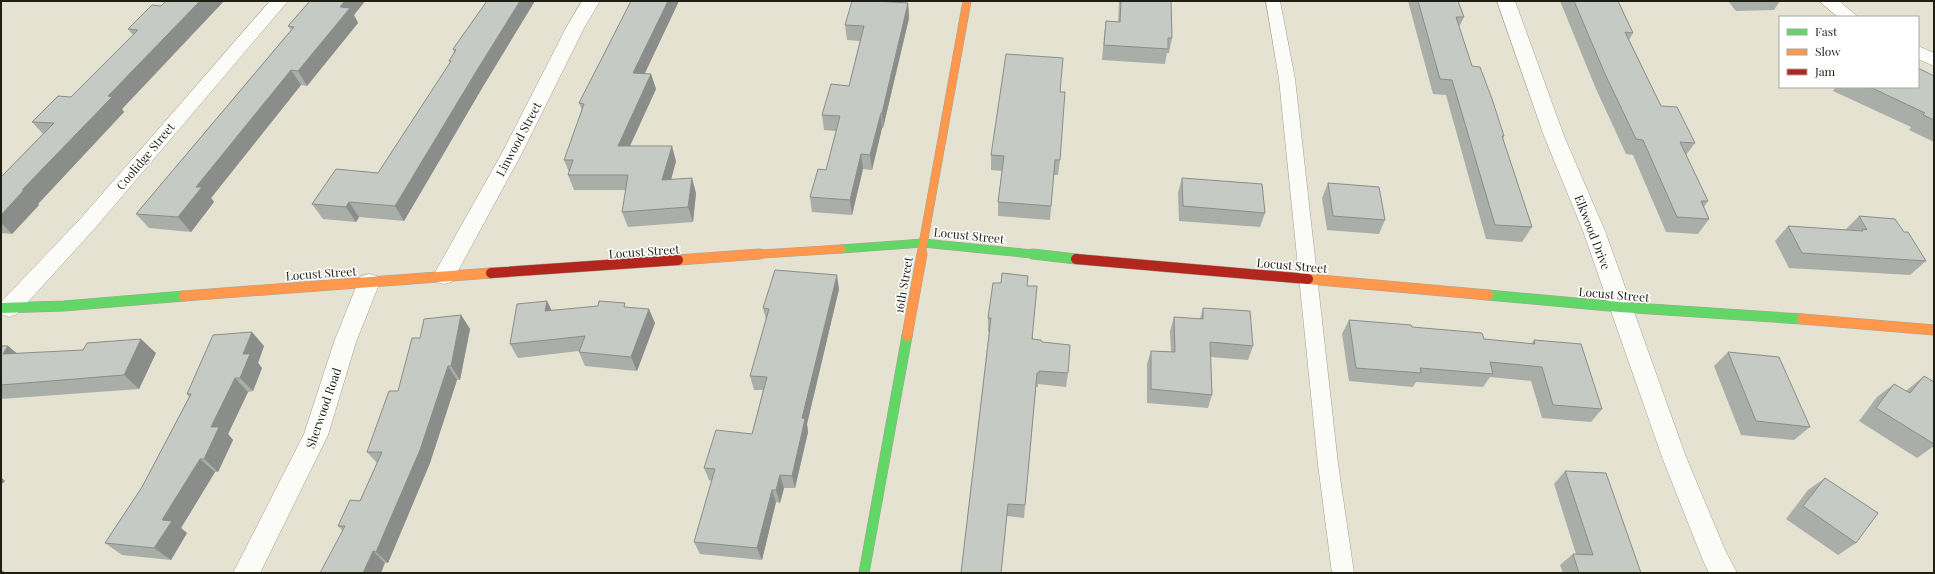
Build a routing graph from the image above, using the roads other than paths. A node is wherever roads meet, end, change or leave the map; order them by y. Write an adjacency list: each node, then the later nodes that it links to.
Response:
1 (279, 1): 15 (street, Coolidge Street)
2 (591, 1): 11 (street, Linwood Street)
3 (967, 1): 10 (street, 16th Street)
4 (1273, 1): 12 (lane)
5 (1506, 1): 14 (street, Elkwood Drive)
6 (1828, 1): 7 (street)
7 (1848, 16)
8 (1919, 52): 9 (street)
9 (1934, 60)
10 (923, 243): 11 (street, Locust Street); 12 (street, Locust Street); 18 (street, 16th Street)
11 (444, 276): 13 (street, Locust Street)
12 (1307, 279): 14 (street, Locust Street); 19 (lane)
13 (369, 282): 15 (street, Locust Street); 17 (street, Sherwood Road)
14 (1620, 307): 16 (street, Locust Street); 20 (street, Elkwood Drive)
15 (5, 308)
16 (1934, 330)
17 (246, 573)
18 (864, 573)
19 (1343, 573)
20 (1724, 573)

